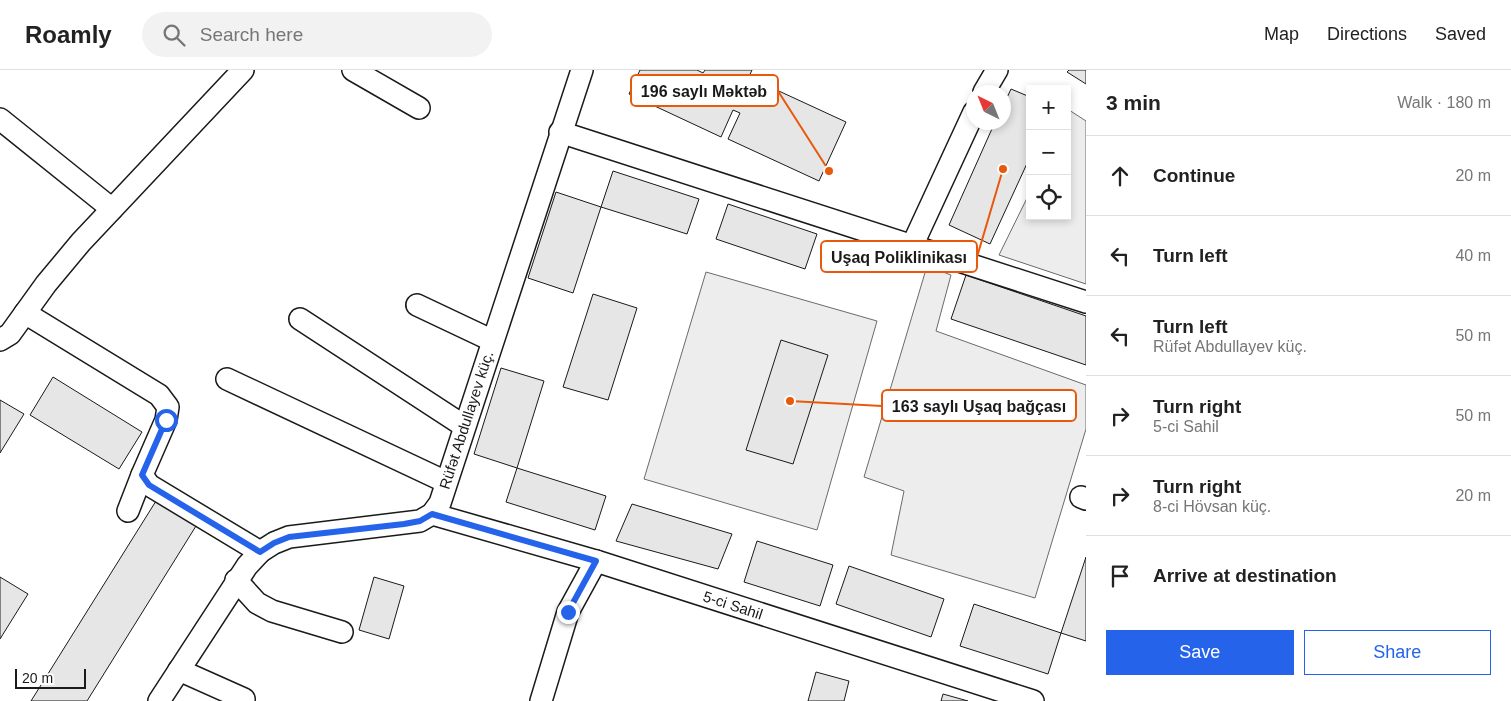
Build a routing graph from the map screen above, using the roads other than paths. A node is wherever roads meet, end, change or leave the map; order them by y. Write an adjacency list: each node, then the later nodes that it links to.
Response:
1 (243, 70): 10 (street)
2 (353, 70): 6 (street)
3 (582, 70): 9 (street, Rüfət Abdullayev küç.)
4 (997, 70): 5 (street)
5 (988, 85)
6 (419, 108)
7 (0, 119): 10 (street)
8 (966, 129): 11 (street)
9 (560, 132): 11 (street); 17 (street, Rüfət Abdullayev küç.)
10 (112, 209): 14 (street)
11 (912, 246): 12 (street)
12 (1086, 302)
13 (417, 305): 17 (street)
14 (25, 313): 16 (street); 20 (street)
15 (300, 318): 19 (street)
16 (0, 340)
17 (491, 340): 19 (street, Rüfət Abdullayev küç.)
18 (227, 379): 21 (street)
19 (464, 426): 21 (street, Rüfət Abdullayev küç.)
20 (142, 475): 22 (street); 24 (street)
21 (446, 482): 23 (street, Rüfət Abdullayev küç.)
22 (128, 511)
23 (432, 514): 24 (street); 25 (street, 5-ci Sahil)
24 (260, 552): 26 (street)
25 (596, 561): 30 (street, 5-ci Sahil); 32 (street)
26 (236, 580): 27 (street); 28 (street)
27 (342, 632)
28 (179, 670): 29 (street); 31 (street)
29 (244, 699)
30 (1021, 699)
31 (159, 701)
32 (541, 701)

